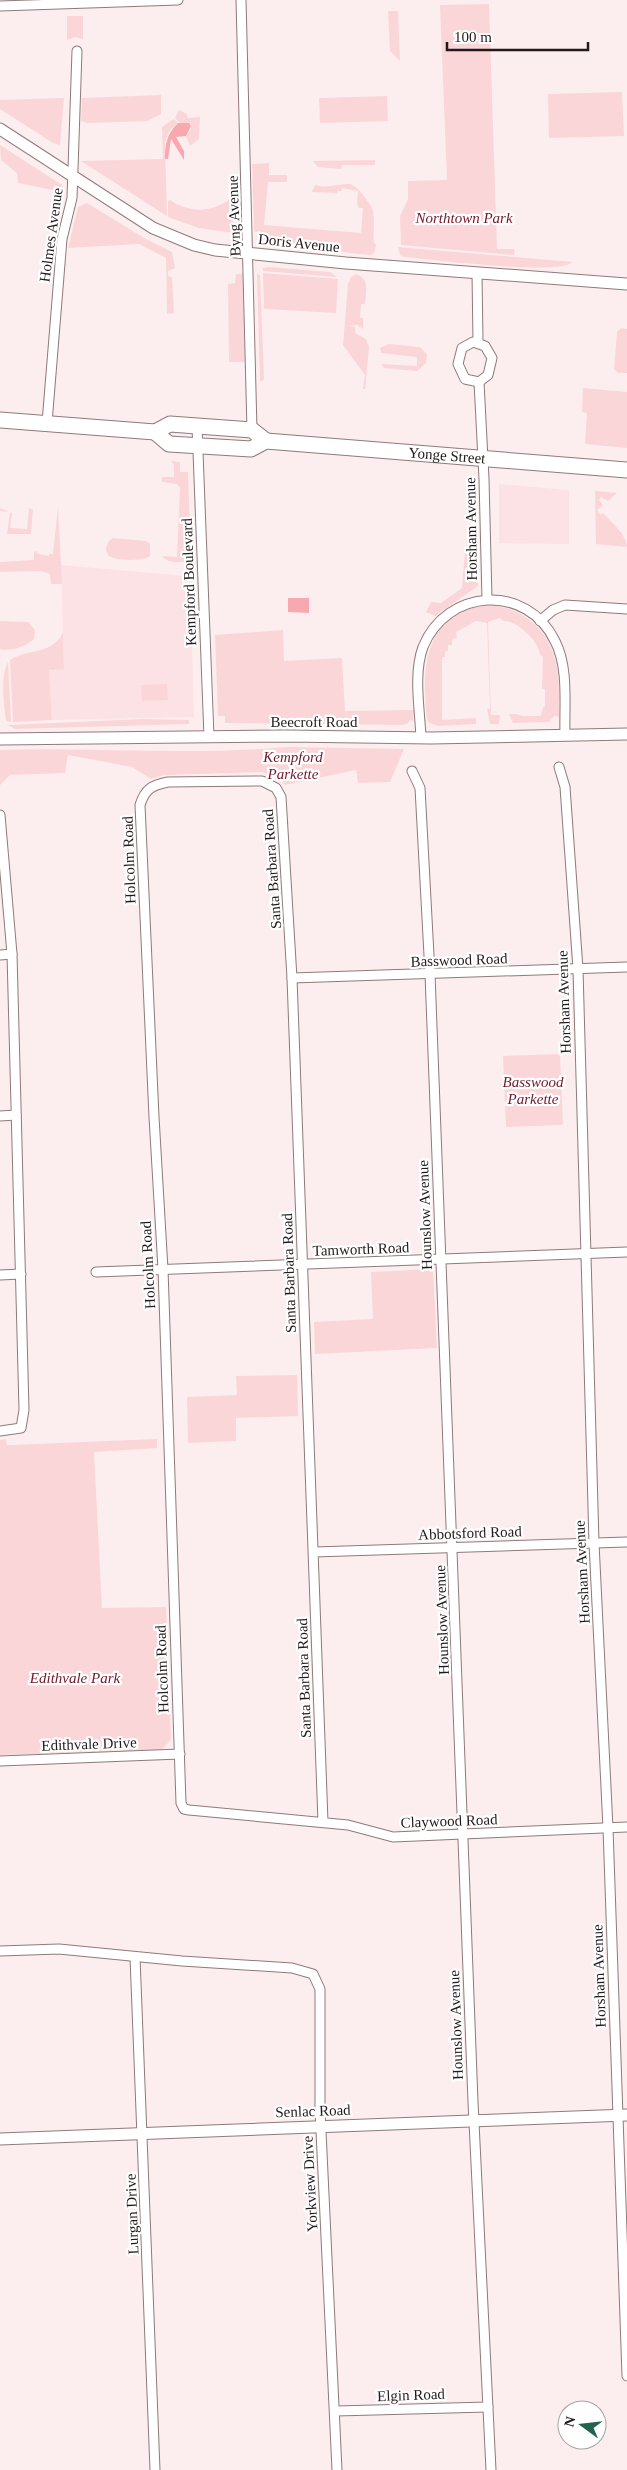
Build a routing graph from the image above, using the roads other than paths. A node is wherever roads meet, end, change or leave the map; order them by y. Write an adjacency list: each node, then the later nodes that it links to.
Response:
1 (178, 0): 3 (street)
2 (241, 0): 8 (street, Byng Avenue)
3 (74, 2): 4 (street)
4 (0, 6)
5 (77, 50): 7 (street, Holmes Avenue)
6 (0, 129): 7 (street, Doris Avenue)
7 (72, 176): 8 (street, Doris Avenue); 14 (street, Holmes Avenue)
8 (249, 253): 9 (street, Doris Avenue); 16 (street, Byng Avenue)
9 (477, 274): 10 (street, Doris Avenue); 11 (street)
10 (627, 284)
11 (478, 342): 12 (street); 12 (street)
12 (479, 382): 20 (street, Horsham Avenue)
13 (0, 420): 14 (main road, Yonge Street)
14 (46, 424): 17 (main road, Yonge Street)
15 (197, 426): 16 (main road, Yonge Street); 17 (main road, Yonge Street); 19 (street, Kempford Boulevard)
16 (252, 430): 18 (main road)
17 (155, 432): 19 (main road, Yonge Street)
18 (266, 441): 19 (main road, Yonge Street); 20 (main road, Yonge Street)
19 (197, 446): 28 (street, Kempford Boulevard)
20 (483, 458): 21 (main road, Yonge Street); 22 (street, Horsham Avenue)
21 (627, 470)
22 (487, 599): 24 (street, Horsham Avenue); 29 (street)
23 (627, 609): 24 (street)
24 (540, 621): 27 (street, Horsham Avenue)
25 (0, 730): 30 (street)
26 (627, 734): 27 (street, Beecroft Road)
27 (565, 735): 29 (street, Beecroft Road)
28 (209, 738): 29 (street, Beecroft Road); 30 (street, Beecroft Road)
29 (421, 738)
30 (0, 739)
31 (559, 767): 38 (street, Horsham Avenue)
32 (412, 771): 39 (street, Hounslow Avenue)
33 (214, 782): 40 (street, Santa Barbara Road); 47 (street, Holcolm Road)
34 (0, 815): 35 (street)
35 (12, 954): 36 (street); 42 (street)
36 (0, 955)
37 (627, 967): 38 (street, Basswood Road)
38 (578, 969): 39 (street, Basswood Road); 44 (street, Horsham Avenue)
39 (430, 974): 40 (street, Basswood Road); 45 (street, Hounslow Avenue)
40 (292, 978): 46 (street, Santa Barbara Road)
41 (0, 1116): 42 (street)
42 (16, 1116): 49 (street)
43 (627, 1252): 44 (street, Tamworth Road)
44 (585, 1254): 45 (street, Tamworth Road); 53 (street, Horsham Avenue)
45 (441, 1261): 46 (street, Tamworth Road); 54 (street, Hounslow Avenue)
46 (301, 1264): 47 (street, Tamworth Road); 55 (street, Santa Barbara Road)
47 (163, 1269): 48 (street, Tamworth Road); 56 (street, Holcolm Road)
48 (96, 1272)
49 (21, 1274): 50 (street); 51 (street)
50 (0, 1275)
51 (0, 1431)
52 (627, 1542): 53 (street, Abbotsford Road)
53 (594, 1543): 54 (street, Abbotsford Road); 61 (street, Horsham Avenue)
54 (453, 1548): 55 (street, Abbotsford Road); 62 (street, Hounslow Avenue)
55 (314, 1552): 59 (street, Santa Barbara Road)
56 (180, 1754): 57 (street, Edithvale Drive); 58 (street, Holcolm Road)
57 (0, 1761)
58 (184, 1809): 59 (street, Claywood Road)
59 (323, 1822): 62 (street, Claywood Road)
60 (627, 1827): 61 (street, Claywood Road)
61 (608, 1828): 62 (street, Claywood Road); 65 (street, Horsham Avenue)
62 (464, 1833): 66 (street, Hounslow Avenue)
63 (0, 1951): 64 (street, Yorkview Drive)
64 (135, 1957): 67 (street, Yorkview Drive); 68 (street, Lurgan Drive)
65 (622, 2116): 66 (street, Senlac Road); 70 (street, Horsham Avenue)
66 (474, 2121): 67 (street, Senlac Road); 71 (street, Hounslow Avenue)
67 (321, 2126): 68 (street, Senlac Road); 72 (street, Yorkview Drive)
68 (143, 2132): 69 (street, Senlac Road); 73 (street, Lurgan Drive)
69 (0, 2140)
70 (627, 2376)
71 (488, 2407): 72 (street, Elgin Road); 75 (street, Hounslow Avenue)
72 (336, 2411): 74 (street, Yorkview Drive)
73 (155, 2470)
74 (338, 2470)
75 (491, 2470)

